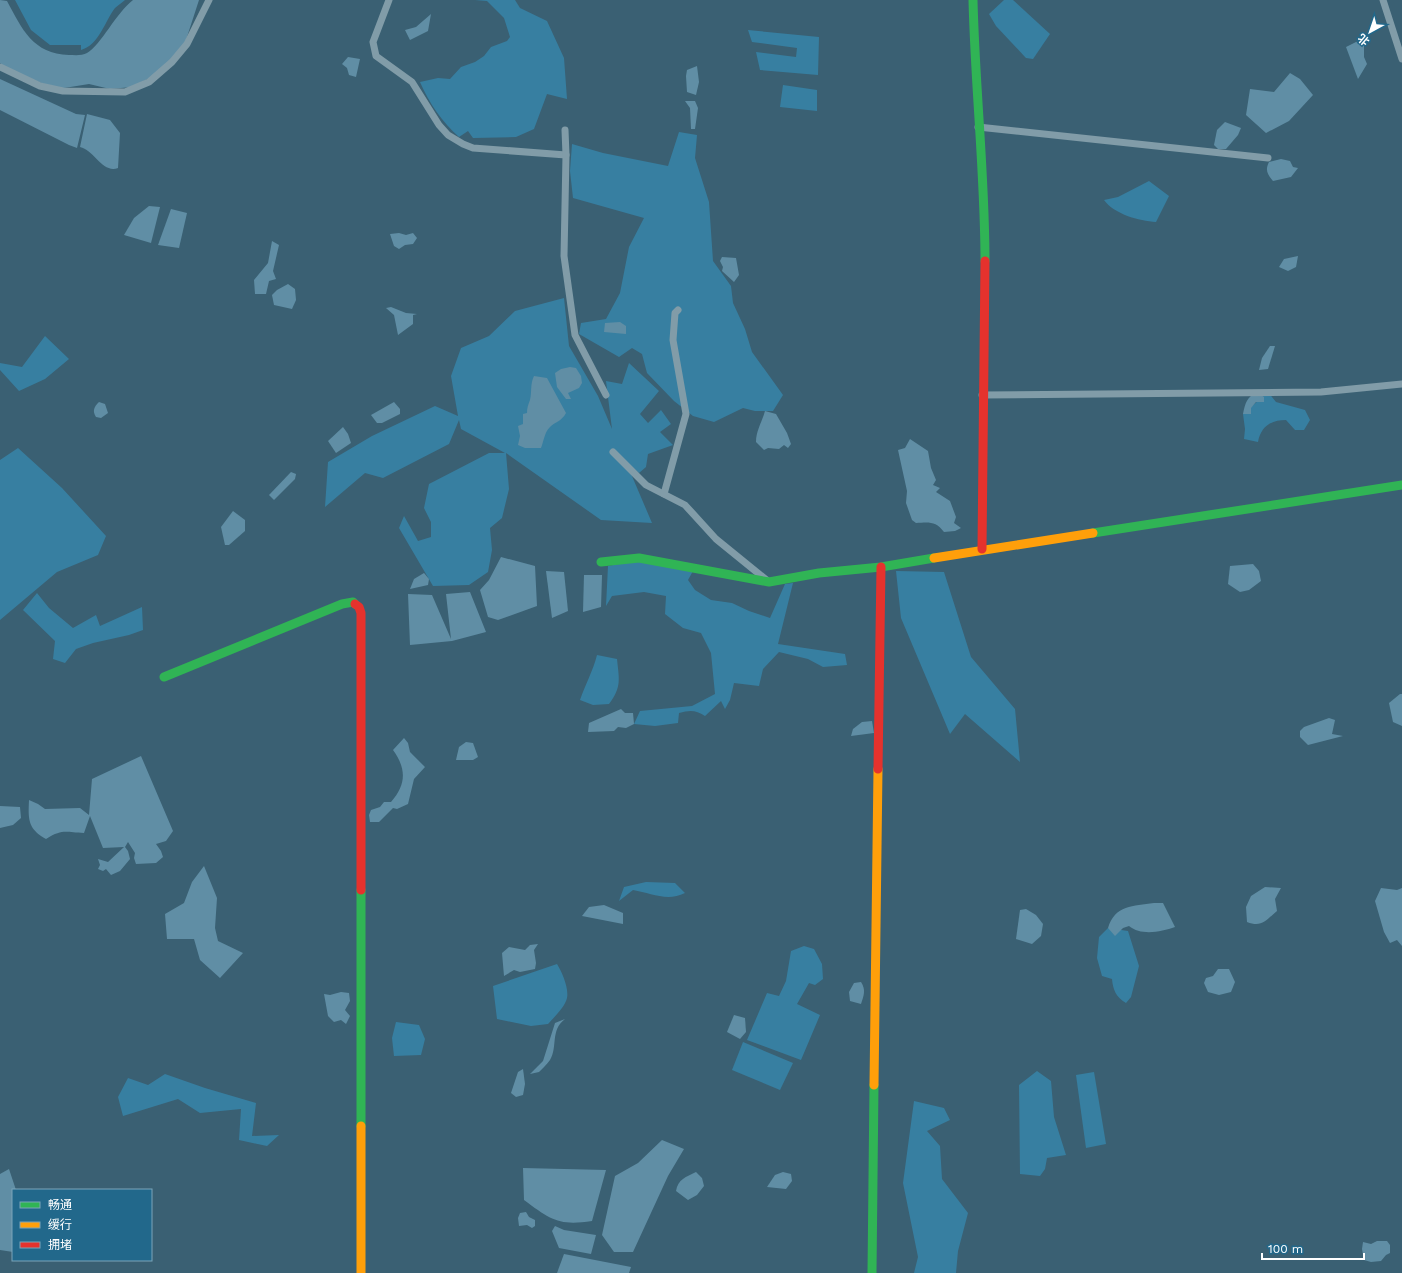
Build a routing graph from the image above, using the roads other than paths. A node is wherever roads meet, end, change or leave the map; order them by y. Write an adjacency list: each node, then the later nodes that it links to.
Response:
1 (209, 0): 6 (street)
2 (389, 0): 9 (street)
3 (973, 0): 7 (street)
4 (1383, 0): 5 (street)
5 (1402, 59)
6 (0, 67)
7 (978, 127): 10 (street); 14 (street)
8 (564, 130): 9 (street)
9 (566, 155): 13 (street)
10 (1268, 158)
11 (678, 310): 17 (street)
12 (1402, 384): 14 (street)
13 (606, 395)
14 (982, 395): 18 (street)
15 (613, 452): 17 (street)
16 (1402, 485): 18 (street)
17 (664, 494): 21 (street)
18 (982, 549): 20 (street)
19 (601, 562): 21 (street)
20 (881, 566): 21 (street); 24 (street)
21 (769, 582)
22 (164, 677): 23 (street)
23 (361, 1273)
24 (872, 1273)

